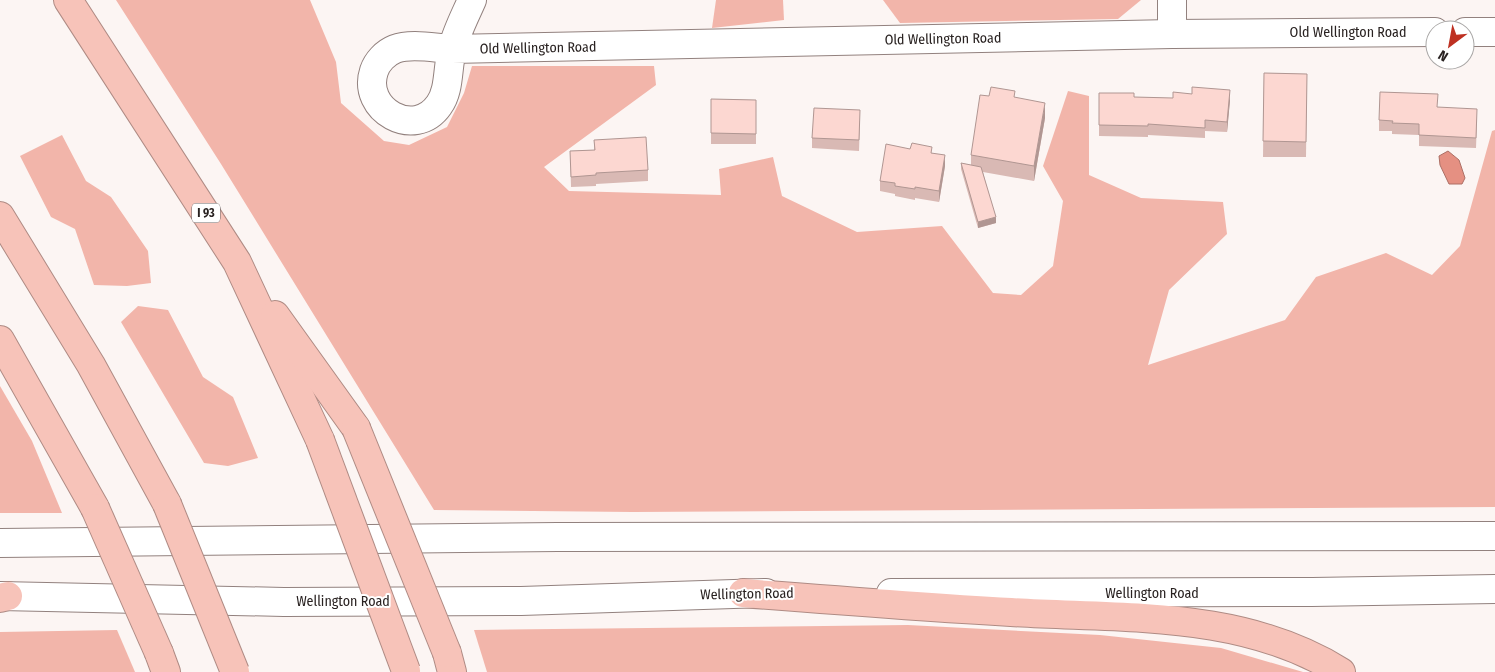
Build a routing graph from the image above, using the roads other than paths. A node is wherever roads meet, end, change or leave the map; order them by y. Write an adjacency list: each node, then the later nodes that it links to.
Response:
1 (68, 0): 9 (highway, I 93)
2 (472, 0): 7 (main road, Old Wellington Road)
3 (1172, 0): 7 (main road)
4 (1425, 32): 7 (main road, Old Wellington Road)
5 (1475, 32): 6 (main road)
6 (1495, 32)
7 (1172, 34)
8 (0, 216): 18 (highway, bridge)
9 (237, 262): 17 (highway, bridge); 19 (highway, I 93, bridge)
10 (0, 340): 16 (highway, bridge)
11 (1495, 536): 12 (main road)
12 (0, 542)
13 (1495, 589): 14 (main road, Wellington Road)
14 (743, 593): 15 (main road, Wellington Road); 20 (highway)
15 (3, 597)
16 (162, 662)
17 (449, 663)
18 (235, 672)
19 (406, 672)
20 (1341, 672)

